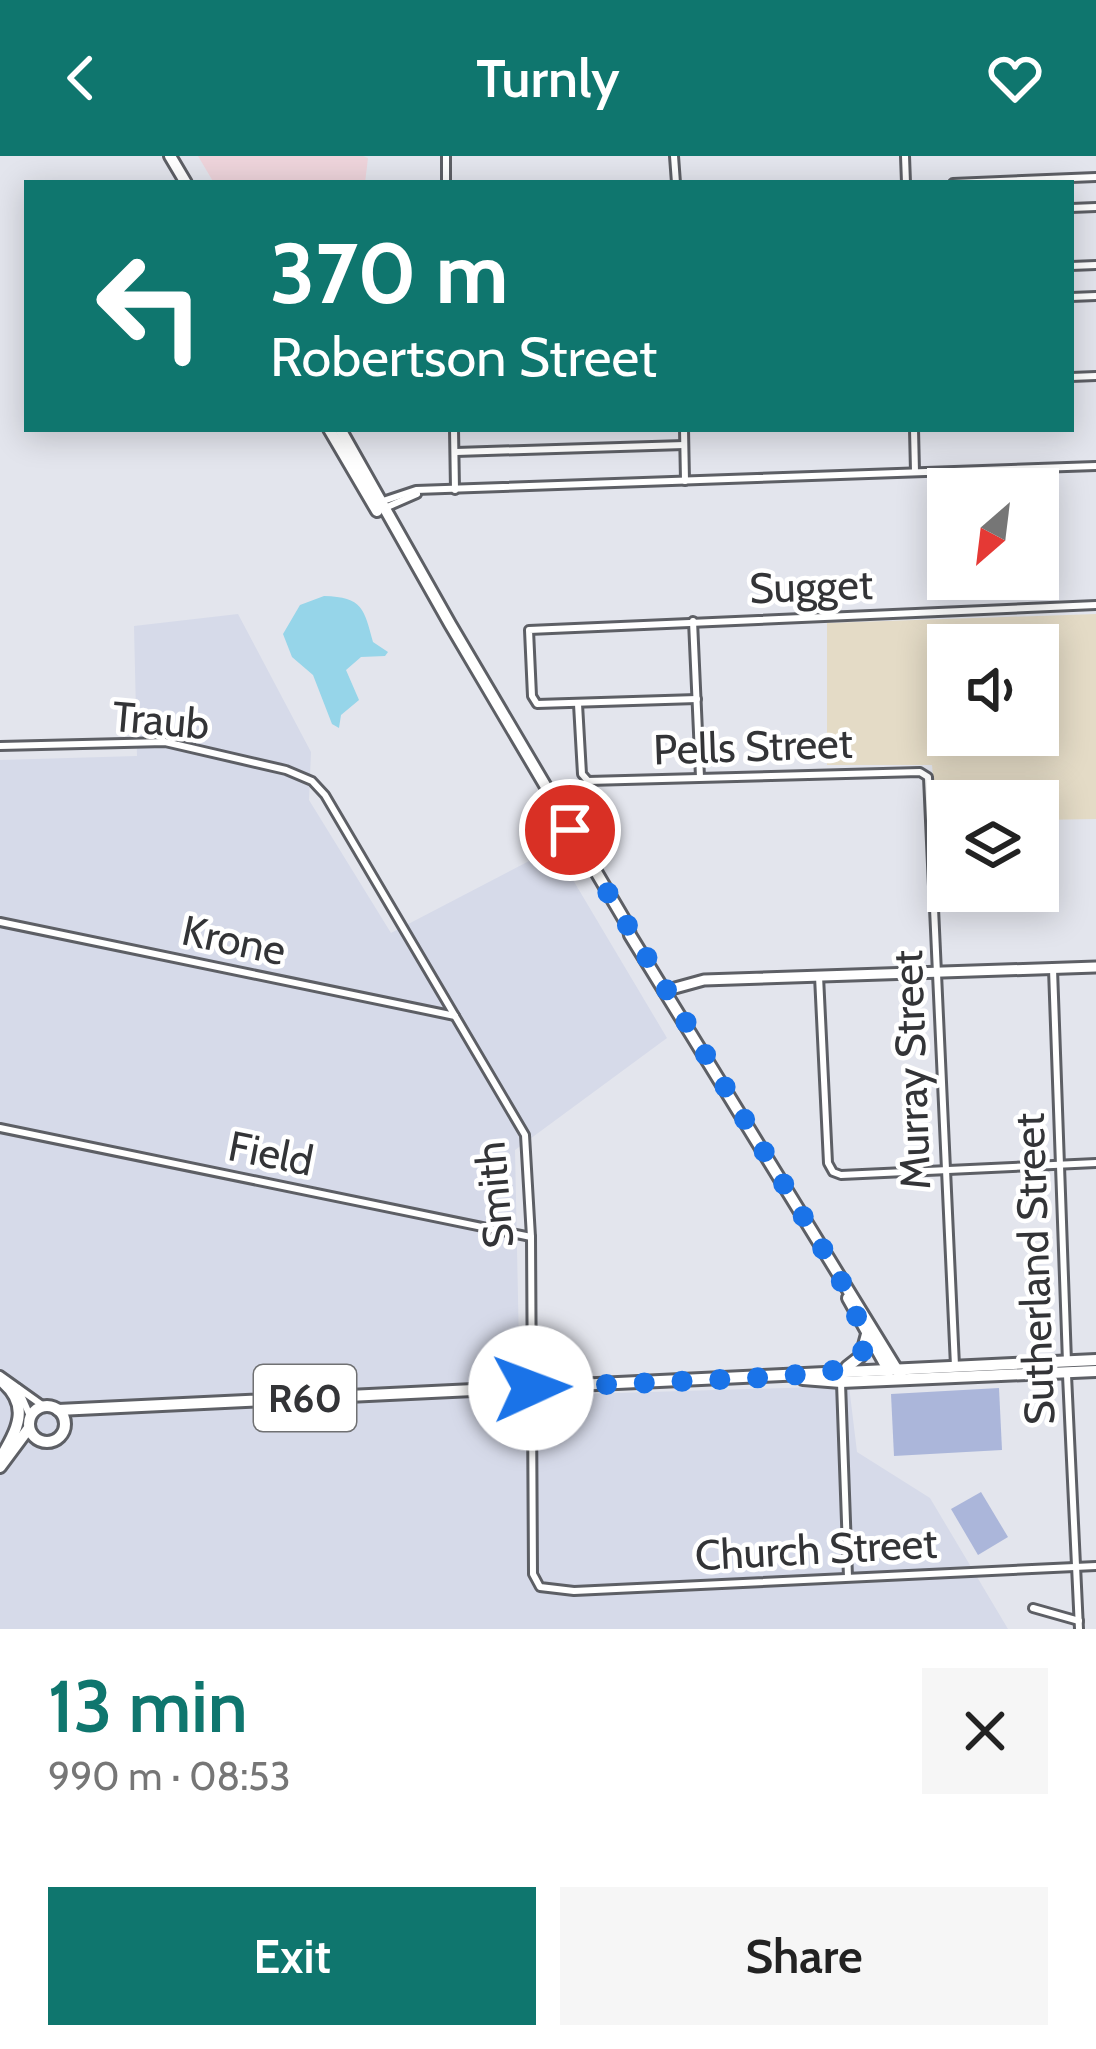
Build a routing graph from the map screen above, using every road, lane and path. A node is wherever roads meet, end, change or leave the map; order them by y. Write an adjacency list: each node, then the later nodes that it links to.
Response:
1 (1096, 177): 2 (street)
2 (1024, 180)
3 (331, 432): 14 (main road)
4 (341, 432): 14 (main road)
5 (454, 432): 9 (street)
6 (683, 432): 8 (street)
7 (914, 432): 11 (street)
8 (684, 445): 9 (street); 12 (street)
9 (456, 452): 13 (street)
10 (1096, 466): 11 (street)
11 (915, 472): 12 (street)
12 (685, 481): 13 (street)
13 (455, 490): 14 (street)
14 (379, 508): 28 (main road)
15 (1096, 605): 16 (street, Sugget)
16 (693, 621): 17 (street); 18 (street, Sugget)
17 (697, 699): 18 (street); 21 (street)
18 (578, 704): 21 (street, Pells Street)
19 (0, 746): 22 (street, Traub)
20 (924, 773): 21 (street, Pells Street); 26 (street, Murray Street)
21 (700, 777)
22 (312, 781): 29 (street, Smith)
23 (0, 922): 29 (street, Krone)
24 (1096, 967): 25 (street)
25 (1053, 969): 26 (street); 32 (street, Sutherland Street)
26 (937, 971): 27 (street); 33 (street, Murray Street)
27 (819, 976): 28 (street); 33 (street)
28 (668, 990): 35 (main road)
29 (457, 1016): 34 (street, Smith)
30 (0, 1128): 34 (street, Field)
31 (1096, 1163): 32 (street)
32 (1061, 1164): 33 (street); 39 (street, Sutherland Street)
33 (946, 1170): 38 (street, Murray Street)
34 (531, 1237): 45 (street, Smith)
35 (838, 1274): 36 (main road); 41 (main road)
36 (867, 1333): 41 (main road); 42 (main road)
37 (1096, 1360): 39 (main road)
38 (955, 1366): 39 (main road); 41 (main road)
39 (1067, 1367): 40 (main road); 41 (main road); 55 (street, Sutherland Street)
40 (1096, 1372)
41 (895, 1373): 42 (main road, R60)
42 (840, 1376): 45 (main road, R60); 56 (street)
43 (0, 1377): 44 (street); 53 (main road)
44 (17, 1384): 46 (street); 49 (street)
45 (531, 1388): 48 (main road, R60); 57 (street, Smith)
46 (42, 1406): 47 (main road, R60); 49 (main road)
47 (58, 1410): 48 (main road, R60); 50 (main road)
48 (80, 1411): 50 (main road)
49 (29, 1422): 51 (main road); 52 (main road)
50 (65, 1424): 51 (main road)
51 (38, 1441): 52 (main road)
52 (14, 1450): 53 (main road)
53 (0, 1463)
54 (1096, 1566): 55 (street, Church Street)
55 (1075, 1567): 56 (street, Church Street); 59 (street, Sutherland Street)
56 (848, 1577): 57 (street, Church Street)
57 (541, 1587)
58 (1034, 1608): 59 (street)
59 (1079, 1625)

